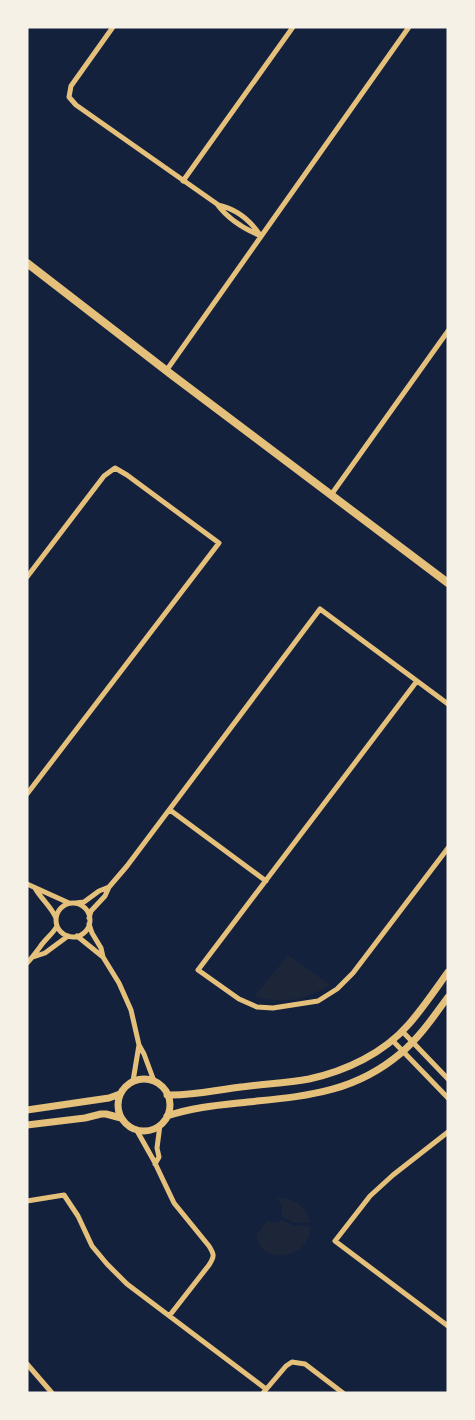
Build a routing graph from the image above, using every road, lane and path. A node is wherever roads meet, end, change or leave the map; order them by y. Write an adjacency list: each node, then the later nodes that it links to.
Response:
1 (113, 27): 4 (street)
2 (409, 27): 5 (street)
3 (292, 28): 4 (street)
4 (183, 181): 5 (street)
5 (261, 236): 8 (street)
6 (27, 263): 8 (main road)
7 (448, 332): 9 (street)
8 (166, 371): 9 (main road)
9 (331, 495): 11 (main road)
10 (27, 578): 14 (street)
11 (448, 583)
12 (417, 681): 13 (street); 15 (street); 17 (street)
13 (448, 704)
14 (27, 794)
15 (170, 810): 17 (street); 19 (street)
16 (448, 848): 17 (street)
17 (266, 881)
18 (27, 884): 20 (street)
19 (109, 887): 21 (street); 23 (street)
20 (35, 888): 21 (street); 22 (street)
21 (73, 903): 22 (street); 23 (street)
22 (56, 918): 24 (street)
23 (89, 921): 26 (street); 28 (street)
24 (57, 926): 25 (street); 27 (street)
25 (68, 936): 26 (street); 27 (street)
26 (77, 936): 28 (street)
27 (33, 957): 29 (street)
28 (103, 957): 35 (street)
29 (27, 963)
30 (448, 972): 32 (street)
31 (448, 997): 34 (street)
32 (402, 1031): 33 (street); 34 (street)
33 (392, 1040): 36 (street); 41 (street)
34 (412, 1041): 36 (street); 37 (street)
35 (139, 1045): 38 (street); 39 (street)
36 (403, 1051): 42 (street); 44 (street)
37 (448, 1079)
38 (133, 1081): 39 (street); 40 (street)
39 (154, 1081): 41 (street)
40 (120, 1094): 43 (street); 45 (street)
41 (167, 1095): 44 (street)
42 (448, 1098)
43 (27, 1110)
44 (167, 1116): 47 (street)
45 (121, 1118): 46 (street); 48 (street)
46 (27, 1125)
47 (160, 1125): 48 (street); 50 (street)
48 (136, 1129): 50 (street)
49 (448, 1132): 53 (street)
50 (155, 1164): 52 (street)
51 (27, 1201): 52 (street)
52 (170, 1315): 55 (street)
53 (448, 1326)
54 (27, 1365): 56 (street)
55 (264, 1391): 57 (street)
56 (52, 1393)
57 (343, 1393)

